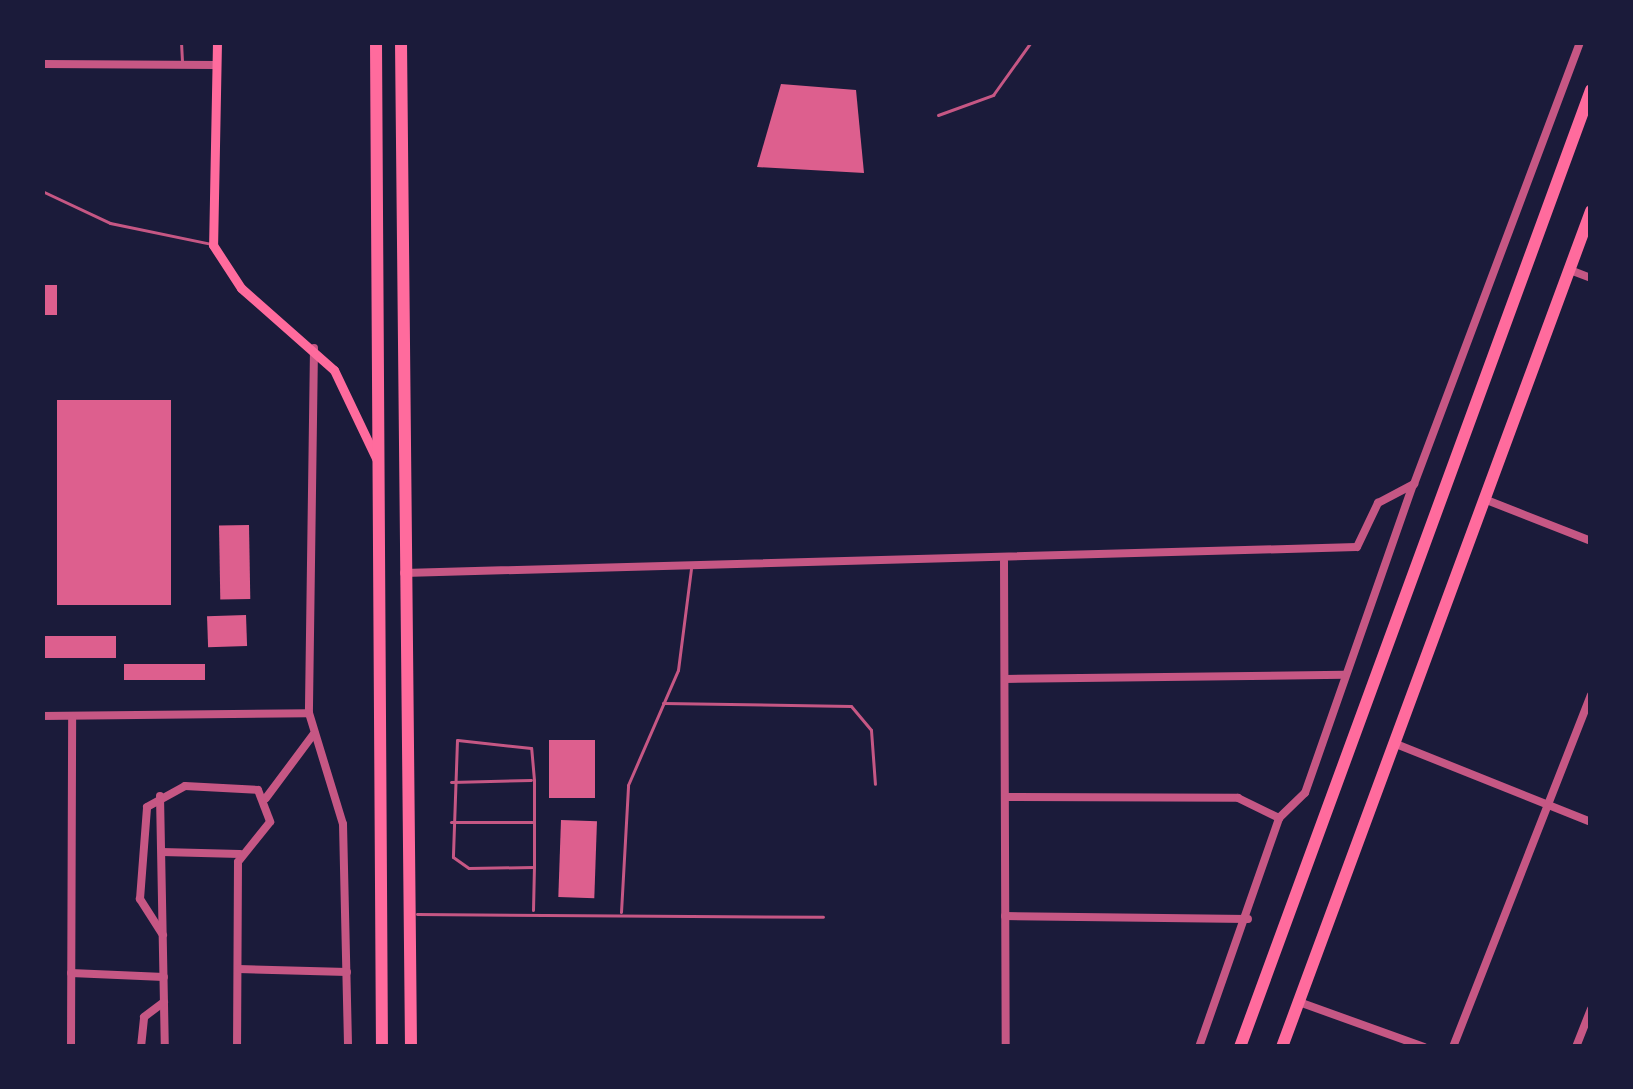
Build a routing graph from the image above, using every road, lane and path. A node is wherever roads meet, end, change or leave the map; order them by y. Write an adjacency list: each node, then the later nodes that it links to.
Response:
1 (181, 42): 8 (lane)
2 (217, 42): 9 (main road)
3 (376, 42): 20 (highway)
4 (401, 42): 26 (highway)
5 (1031, 42): 11 (lane)
6 (1580, 42): 21 (street)
7 (42, 64): 8 (street)
8 (182, 65): 9 (street)
9 (216, 65): 16 (main road)
10 (1591, 90): 13 (highway)
11 (938, 116)
12 (1591, 118): 13 (highway)
13 (1573, 135): 73 (highway)
14 (42, 191): 16 (lane)
15 (1591, 212): 17 (highway)
16 (213, 244): 19 (main road)
17 (1570, 269): 18 (street); 22 (highway)
18 (1591, 278)
19 (314, 349): 20 (main road); 31 (street)
20 (376, 458): 69 (highway)
21 (1414, 484): 24 (street); 27 (street)
22 (1484, 499): 23 (street); 35 (highway)
23 (1591, 541)
24 (1004, 562): 25 (street); 28 (street)
25 (691, 567): 26 (street); 30 (lane)
26 (403, 573): 52 (highway)
27 (1345, 675): 28 (street); 43 (street)
28 (1005, 679): 40 (street)
29 (1591, 695): 42 (street)
30 (662, 704): 38 (lane); 51 (lane)
31 (309, 713): 33 (street); 34 (street)
32 (42, 716): 33 (street)
33 (72, 716): 59 (street)
34 (313, 735): 41 (street); 58 (street)
35 (1394, 743): 42 (street); 62 (highway)
36 (534, 780): 37 (lane); 37 (lane); 44 (lane)
37 (449, 782): 46 (lane)
38 (875, 784)
39 (160, 794): 41 (street); 47 (street); 56 (street)
40 (1005, 797): 43 (street); 54 (street)
41 (266, 798): 48 (street)
42 (1548, 805): 45 (street); 76 (street)
43 (1279, 818): 55 (street)
44 (533, 822): 46 (lane); 49 (lane)
45 (1591, 822)
46 (449, 823): 49 (lane)
47 (162, 852): 48 (street); 56 (street)
48 (240, 854): 57 (street)
49 (534, 867): 50 (lane)
50 (533, 910): 51 (lane); 52 (lane)
51 (621, 912): 53 (lane)
52 (410, 914): 70 (highway)
53 (823, 916)
54 (1005, 916): 55 (street); 71 (street)
55 (1248, 919): 72 (street)
56 (163, 935): 60 (street)
57 (238, 969): 58 (street); 67 (street)
58 (346, 972): 68 (street)
59 (71, 973): 60 (street); 64 (street)
60 (164, 977): 61 (street)
61 (164, 1002): 65 (street); 66 (street)
62 (1299, 1002): 74 (highway); 75 (street)
63 (1591, 1010): 77 (street)
64 (70, 1047)
65 (141, 1047)
66 (165, 1047)
67 (237, 1047)
68 (348, 1047)
69 (382, 1047)
70 (411, 1047)
71 (1006, 1047)
72 (1199, 1047)
73 (1240, 1047)
74 (1282, 1047)
75 (1424, 1047)
76 (1453, 1047)
77 (1576, 1047)

